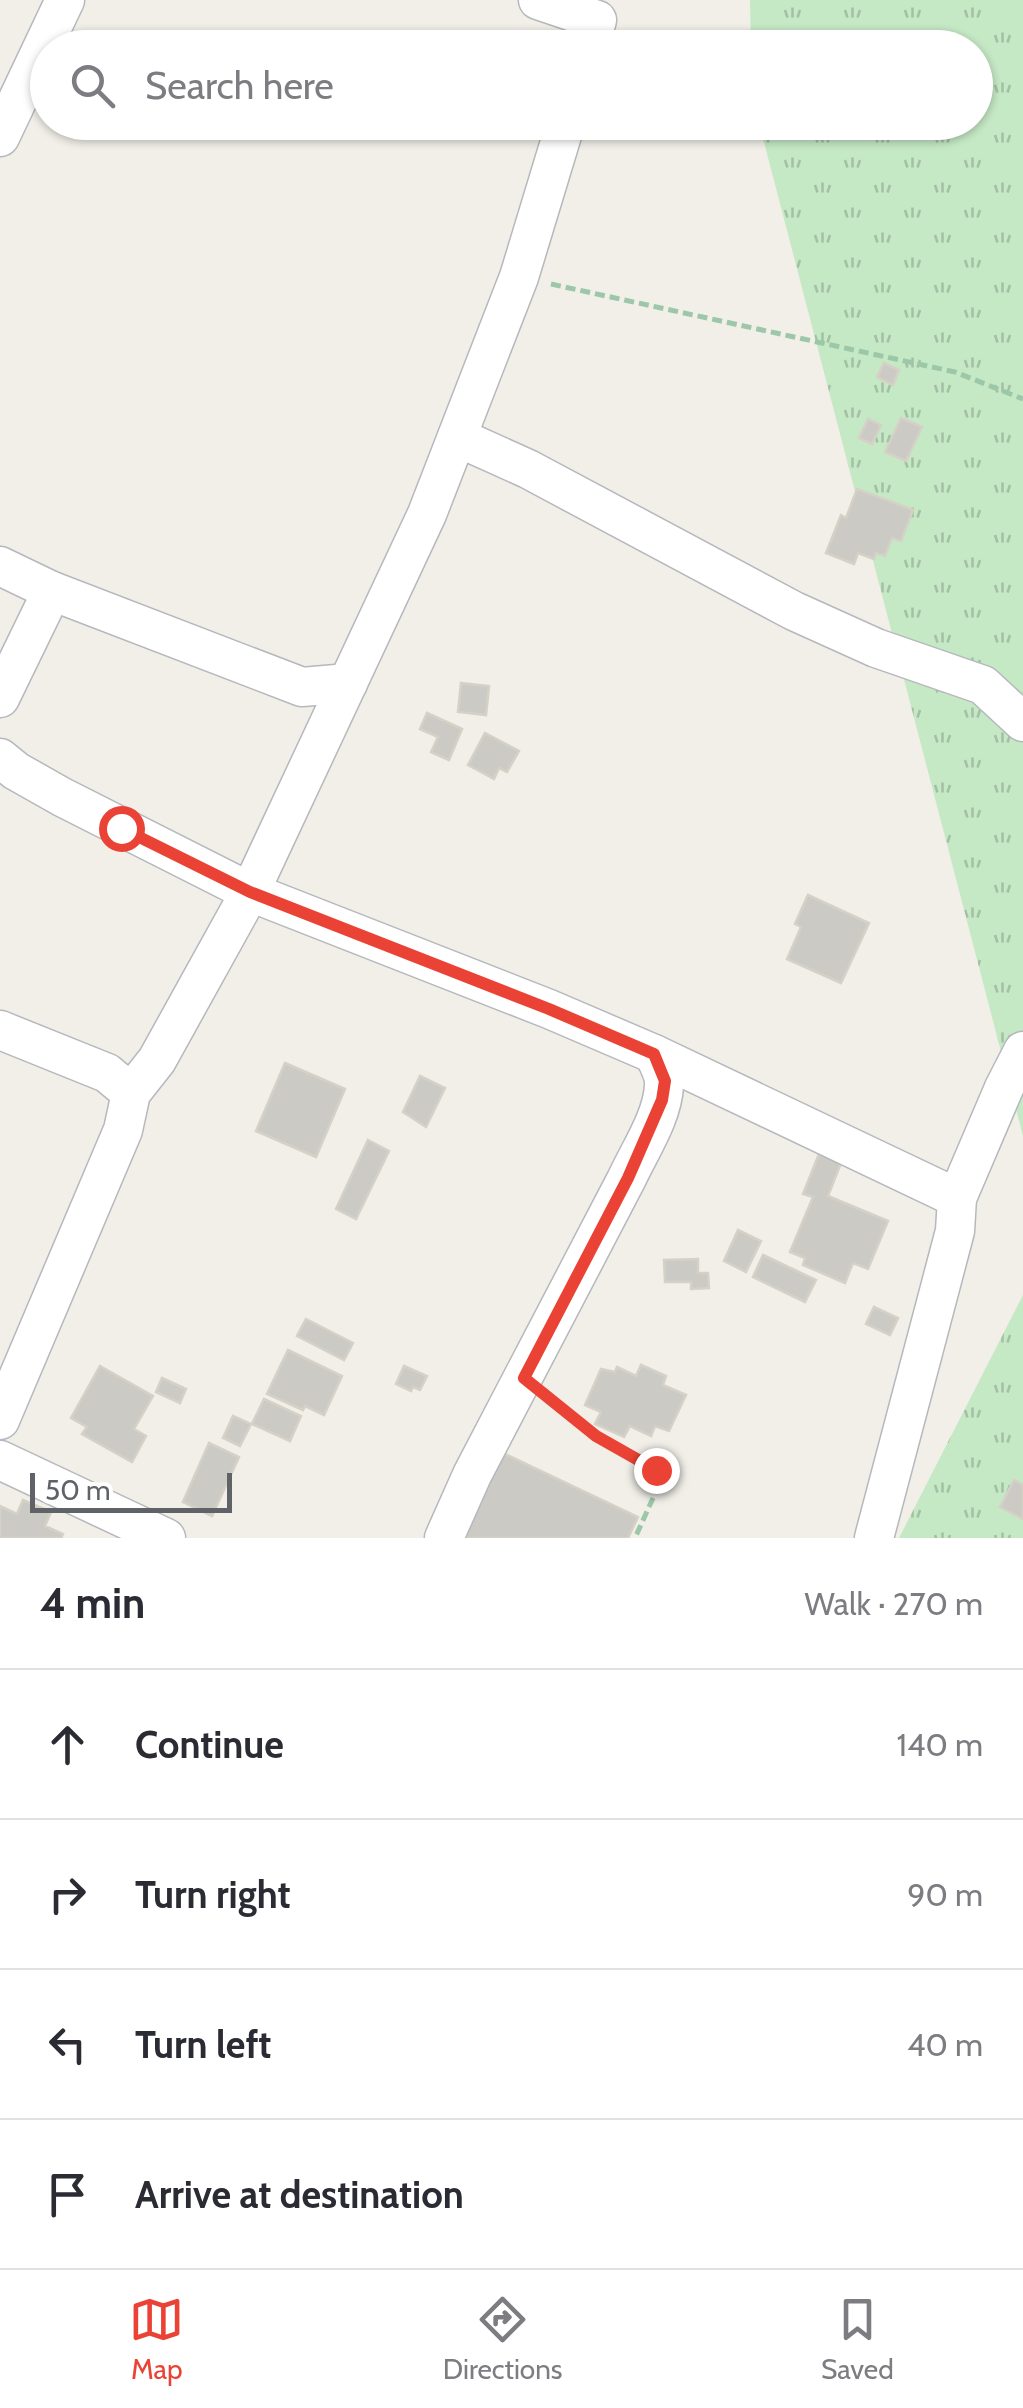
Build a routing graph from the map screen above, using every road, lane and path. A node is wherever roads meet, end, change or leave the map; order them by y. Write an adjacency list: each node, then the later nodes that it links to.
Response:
1 (66, 0): 4 (street)
2 (538, 0): 3 (street)
3 (596, 22)
4 (52, 30)
5 (30, 75): 6 (street)
6 (0, 137)
7 (561, 140): 8 (street)
8 (519, 277): 9 (path); 10 (street)
9 (1023, 399)
10 (457, 437): 13 (street); 16 (street)
11 (0, 566): 12 (street)
12 (52, 591): 14 (street); 15 (street)
13 (348, 683): 14 (street); 17 (street)
14 (302, 687): 17 (street)
15 (0, 698)
16 (1023, 722)
17 (328, 724): 19 (street)
18 (0, 758): 19 (street)
19 (250, 892): 22 (street); 23 (street)
20 (0, 1030): 23 (street)
21 (1023, 1051): 24 (street)
22 (654, 1054): 24 (street); 25 (street)
23 (132, 1093): 26 (street)
24 (957, 1198): 31 (street)
25 (524, 1378): 29 (street); 30 (path)
26 (0, 1420)
27 (0, 1460): 28 (street)
28 (166, 1538)
29 (444, 1538)
30 (635, 1538)
31 (874, 1538)

